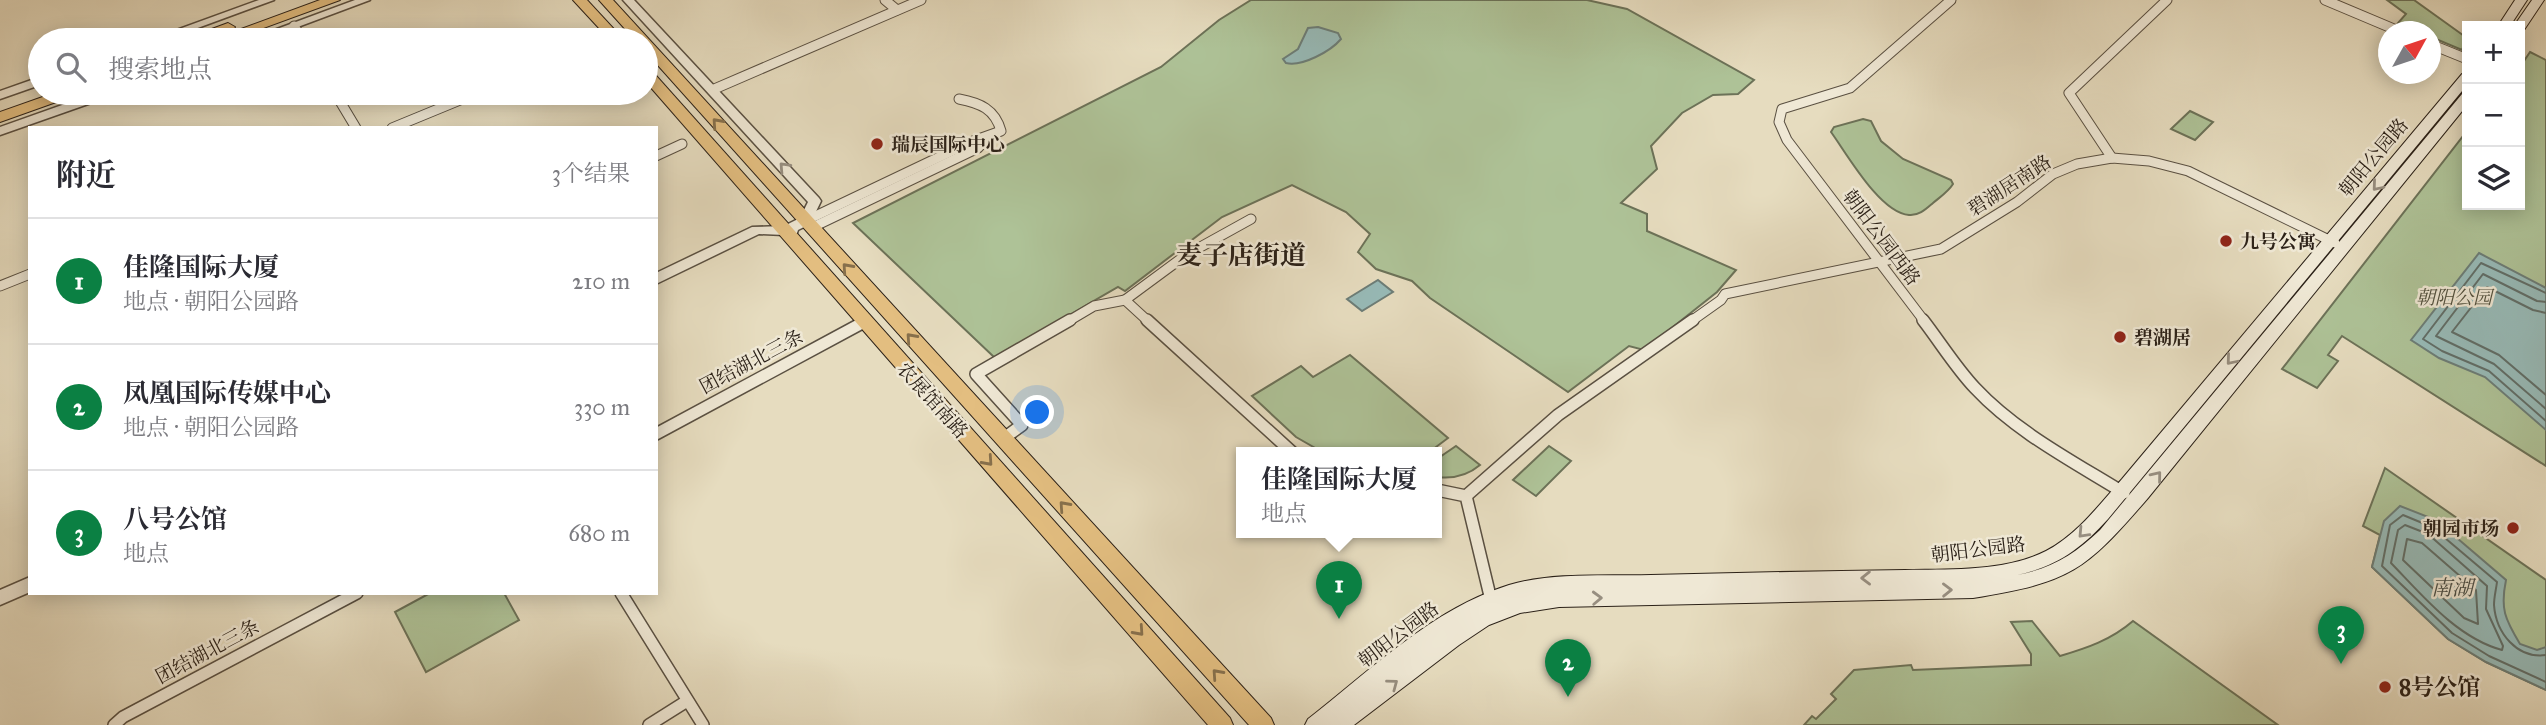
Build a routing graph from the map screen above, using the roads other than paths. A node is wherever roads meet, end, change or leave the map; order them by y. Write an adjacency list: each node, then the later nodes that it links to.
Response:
1 (269, 0): 20 (street)
2 (304, 0): 21 (main road)
3 (333, 0): 22 (main road)
4 (365, 0): 19 (street)
5 (580, 0): 24 (main road)
6 (606, 0): 25 (main road, 农展馆南路)
7 (628, 0): 26 (street)
8 (885, 0): 15 (street)
9 (921, 0): 15 (street)
10 (1951, 0): 55 (street, 朝阳公园西路)
11 (2167, 0): 50 (street)
12 (2325, 0): 18 (street)
13 (2521, 0): 16 (main road)
14 (2538, 0): 17 (main road)
15 (897, 10): 34 (street)
16 (2507, 21)
17 (2524, 21)
18 (2378, 22)
19 (294, 26): 23 (street)
20 (189, 28)
21 (224, 28)
22 (252, 28)
23 (288, 28)
24 (606, 28)
25 (631, 28)
26 (654, 28)
27 (658, 32): 34 (street)
28 (2441, 48): 29 (street)
29 (2462, 57)
30 (658, 58): 52 (main road, 农展馆南路, one-way to 30)
31 (2462, 83): 54 (main road, 朝阳公园路, one-way to 54)
32 (28, 85): 35 (street)
33 (658, 87): 53 (main road, 农展馆南路)
34 (712, 90): 52 (street, one-way to 34)
35 (0, 95)
36 (28, 96): 43 (main road)
37 (959, 99): 52 (street)
38 (2462, 103): 54 (main road, 朝阳公园路)
39 (34, 105): 44 (main road)
40 (73, 105): 47 (street)
41 (342, 105): 45 (street)
42 (448, 105): 46 (street)
43 (0, 106)
44 (0, 117)
45 (355, 126)
46 (397, 126)
47 (0, 131)
48 (682, 144): 49 (street)
49 (658, 155)
50 (2112, 158): 54 (street, 碧湖居南路); 55 (street, 碧湖居南路)
51 (1251, 219): 59 (street)
52 (808, 225): 53 (street); 62 (main road, 农展馆南路, one-way to 52)
53 (784, 231): 57 (street); 60 (main road, 农展馆南路)
54 (2337, 244): 66 (main road, 朝阳公园路)
55 (1881, 263): 65 (street, 碧湖居南路); 66 (street, 朝阳公园西路)
56 (28, 275): 58 (street)
57 (658, 278)
58 (0, 286)
59 (1125, 300): 62 (street); 63 (street)
60 (864, 322): 61 (street, 团结湖北三条); 76 (main road, 农展馆南路, one-way to 76)
61 (658, 433)
62 (1003, 439): 77 (main road, 农展馆南路, one-way to 62)
63 (1286, 447)
64 (1442, 491): 65 (street)
65 (1466, 496): 71 (street)
66 (2129, 496): 71 (main road, 朝阳公园路, one-way to 71); 79 (main road, 朝阳公园路, one-way to 66)
67 (28, 585): 70 (street)
68 (353, 595): 73 (street, 团结湖北三条)
69 (622, 595): 72 (street)
70 (0, 598)
71 (1491, 600): 78 (main road, 朝阳公园路)
72 (687, 701): 74 (street); 75 (street)
73 (114, 725)
74 (649, 725)
75 (704, 725)
76 (1222, 725)
77 (1263, 725)
78 (1315, 725)
79 (1339, 725)

